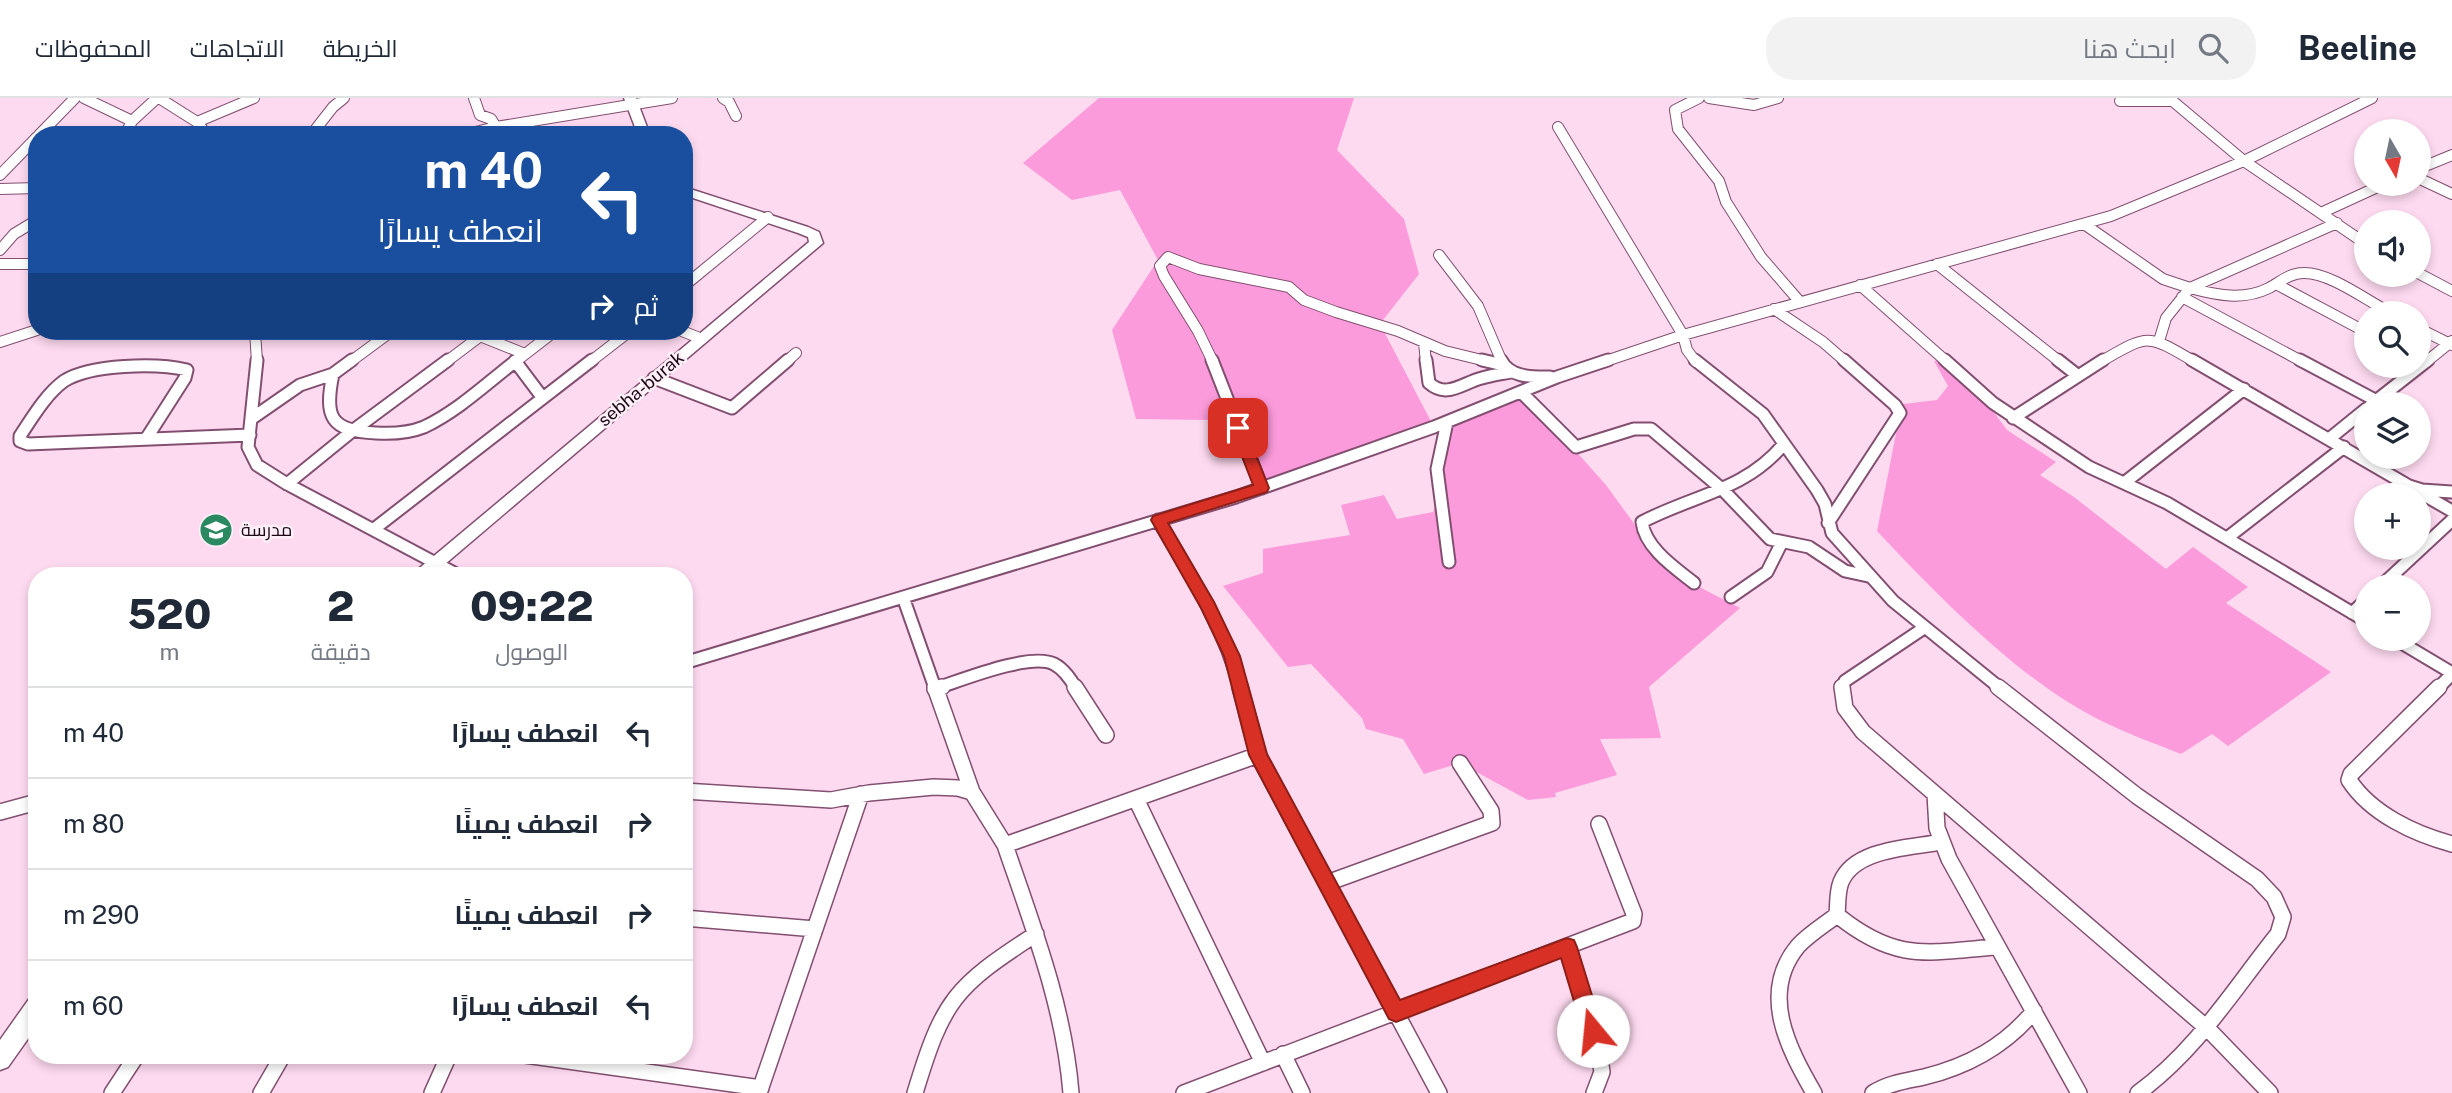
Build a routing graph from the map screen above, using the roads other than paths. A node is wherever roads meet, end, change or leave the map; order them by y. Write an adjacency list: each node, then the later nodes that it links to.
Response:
1 (75, 98): 19 (street)
2 (83, 98): 17 (street)
3 (158, 98): 17 (street); 18 (street)
4 (254, 98): 18 (street)
5 (344, 98): 22 (street)
6 (474, 98): 23 (street)
7 (673, 98): 15 (street)
8 (723, 98): 16 (street)
9 (1699, 98): 57 (street)
10 (1709, 98): 11 (street)
11 (1778, 98)
12 (2372, 98): 29 (street)
13 (2170, 99): 14 (street); 29 (street)
14 (2120, 101)
15 (632, 102): 24 (street); 25 (main road)
16 (736, 116)
17 (132, 121): 20 (street)
18 (197, 122): 21 (street)
19 (48, 126)
20 (130, 126)
21 (200, 126)
22 (318, 126)
23 (495, 126)
24 (501, 126)
25 (641, 126)
26 (1558, 127): 63 (street)
27 (28, 146): 31 (street)
28 (2452, 155): 30 (street)
29 (2244, 162): 38 (street); 41 (street)
30 (2431, 164)
31 (0, 175)
32 (2431, 184): 36 (street)
33 (28, 188): 34 (street)
34 (0, 189)
35 (693, 194): 39 (main road, sebha-burak)
36 (2452, 194)
37 (2358, 196): 38 (street)
38 (2323, 212): 40 (street)
39 (768, 217): 49 (street); 64 (main road, sebha-burak)
40 (2337, 223): 43 (street); 53 (street)
41 (2084, 224): 48 (street); 53 (street)
42 (28, 225): 44 (street)
43 (2354, 235)
44 (0, 250)
45 (1438, 255): 79 (street)
46 (0, 264): 47 (street)
47 (28, 264)
48 (1937, 264): 52 (street); 81 (street)
49 (693, 279)
50 (2431, 280): 54 (street)
51 (2276, 284): 53 (street); 56 (street); 59 (street)
52 (1860, 285): 57 (street); 90 (street)
53 (2190, 288): 55 (street)
54 (2452, 291)
55 (2182, 297): 71 (street); 87 (street)
56 (2368, 301)
57 (1800, 302): 58 (street)
58 (1774, 309): 63 (street); 111 (street)
59 (2354, 326)
60 (28, 333): 72 (street)
61 (2431, 334): 74 (street)
62 (693, 335): 64 (street)
63 (1683, 335): 82 (street); 98 (street)
64 (702, 338): 83 (main road, sebha-burak)
65 (256, 340): 91 (street)
66 (379, 340): 80 (street)
67 (475, 340): 94 (street)
68 (498, 340): 76 (street)
69 (543, 340): 76 (street)
70 (618, 340): 89 (street)
71 (2159, 341): 81 (street); 85 (street)
72 (0, 342)
73 (1424, 343): 79 (street); 79 (street); 103 (street)
74 (2451, 343): 77 (street)
75 (796, 353): 83 (street)
76 (525, 354): 78 (street)
77 (2431, 355)
78 (515, 361): 89 (street); 94 (street)
79 (1507, 368): 82 (street)
80 (332, 374): 91 (street); 94 (street)
81 (2077, 375): 90 (street)
82 (1558, 377): 86 (street)
83 (654, 378): 115 (main road, sebha-burak)
84 (2402, 378): 88 (street)
85 (2244, 389): 97 (street); 100 (street)
86 (1521, 392): 93 (street); 104 (street)
87 (2356, 392)
88 (2386, 392)
89 (542, 397): 112 (street)
90 (2013, 418): 100 (street)
91 (251, 419): 95 (street)
92 (2354, 419): 97 (street)
93 (1447, 422): 103 (street); 116 (street)
94 (351, 432): 102 (street)
95 (250, 435): 96 (street); 102 (street)
96 (146, 439): 96 (street)
97 (2329, 439): 99 (street)
98 (1783, 445): 104 (street); 111 (street)
99 (2343, 447): 101 (street); 113 (street)
100 (2124, 483): 113 (street)
101 (2404, 483)
102 (287, 484): 112 (street)
103 (1262, 488): 109 (street)
104 (1723, 490): 114 (street); 121 (street)
105 (2431, 491): 106 (street)
106 (2452, 492)
107 (2431, 498): 108 (street)
108 (2452, 510)
109 (1158, 520): 122 (street); 131 (street)
110 (2452, 520): 119 (street)
111 (1828, 523): 120 (street)
112 (374, 529): 115 (street)
113 (2227, 538): 124 (street)
114 (1781, 544): 120 (street); 123 (street)
115 (435, 562): 117 (main road, sebha-burak); 118 (street)
116 (1449, 562)
117 (429, 567)
118 (444, 567)
119 (2394, 574)
120 (1868, 576): 125 (street)
121 (1694, 583)
122 (903, 597): 127 (street); 129 (street)
123 (1731, 597)
124 (2352, 613)
125 (1924, 628): 136 (street); 154 (street)
126 (2415, 651): 128 (street)
127 (693, 660)
128 (2452, 673): 142 (street)
129 (935, 689): 130 (street); 134 (street)
130 (1106, 735)
131 (1258, 755): 137 (street); 144 (street)
132 (1460, 763): 144 (street)
133 (693, 792): 135 (street)
134 (972, 792): 135 (street); 143 (street)
135 (861, 794): 147 (street)
136 (1935, 794): 141 (street); 154 (street)
137 (1136, 799): 143 (street); 157 (street)
138 (28, 805): 139 (street)
139 (0, 812)
140 (1599, 824): 149 (street)
141 (1941, 842): 145 (street); 150 (street)
142 (2452, 844)
143 (1005, 845): 148 (street)
144 (1327, 883): 151 (street)
145 (1837, 915): 150 (street); 172 (street)
146 (693, 919): 147 (street)
147 (815, 929): 162 (street)
148 (1036, 934): 166 (street); 167 (street)
149 (1567, 947): 151 (street); 171 (street)
150 (1995, 947): 152 (street)
151 (1396, 1012): 155 (street); 170 (street)
152 (2034, 1012): 173 (street); 174 (street)
153 (28, 1020): 156 (main road)
154 (2207, 1029): 175 (street); 176 (street)
155 (1283, 1054): 157 (street); 169 (street)
156 (0, 1059)
157 (1263, 1063): 168 (street)
158 (130, 1064): 163 (street)
159 (278, 1064): 164 (street)
160 (445, 1064): 165 (street)
161 (629, 1064): 162 (street)
162 (760, 1090)
163 (112, 1093)
164 (261, 1093)
165 (432, 1093)
166 (915, 1093)
167 (1072, 1093)
168 (1184, 1093)
169 (1302, 1093)
170 (1439, 1093)
171 (1594, 1093)
172 (1814, 1093)
173 (1873, 1093)
174 (2079, 1093)
175 (2138, 1093)
176 (2270, 1093)

